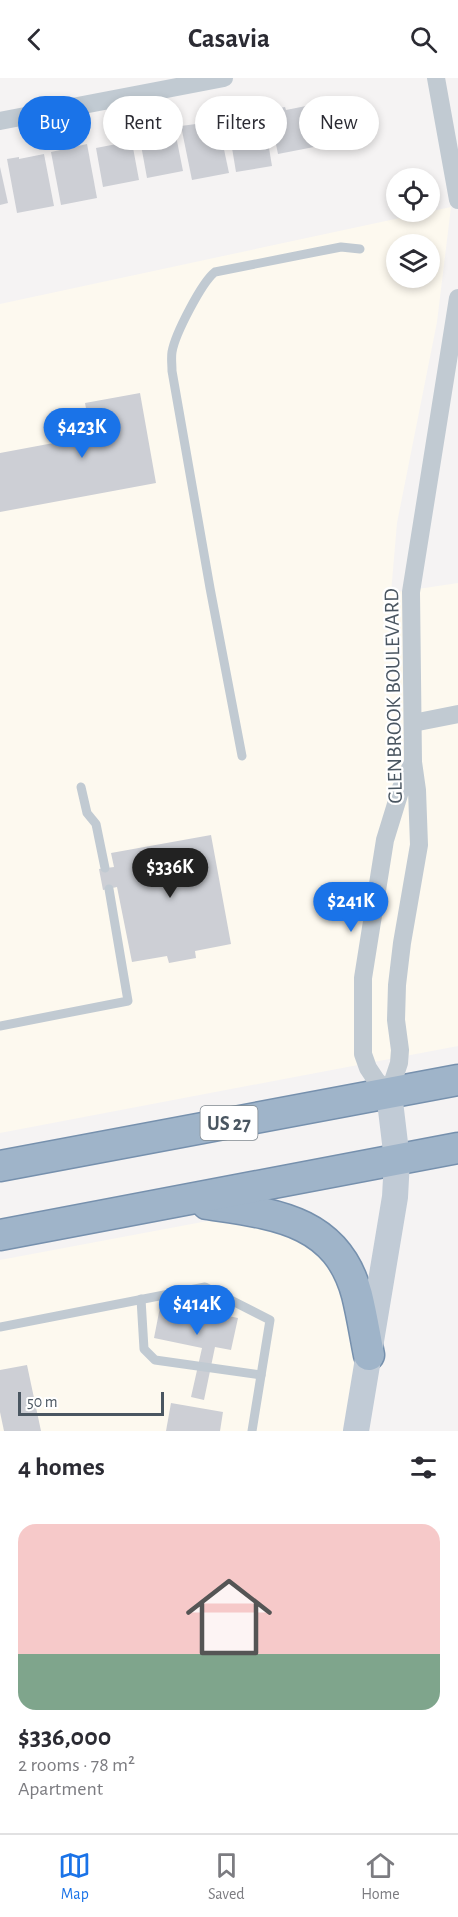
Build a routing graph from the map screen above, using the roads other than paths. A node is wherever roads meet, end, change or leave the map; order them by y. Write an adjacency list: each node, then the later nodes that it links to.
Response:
1 (225, 78): 3 (street)
2 (436, 78): 4 (street)
3 (0, 121)
4 (458, 200)
5 (360, 249): 9 (lane)
6 (458, 298): 8 (street, GLENBROOK BOULEVARD)
7 (458, 714): 8 (street)
8 (413, 723): 10 (street, GLENBROOK BOULEVARD)
9 (242, 756)
10 (413, 762): 16 (street, GLENBROOK BOULEVARD); 16 (street)
11 (81, 787): 12 (lane)
12 (105, 868)
13 (109, 888): 14 (lane)
14 (0, 1026)
15 (458, 1080): 16 (highway, US 27)
16 (389, 1093): 18 (main road); 19 (highway, US 27)
17 (458, 1148): 18 (highway)
18 (397, 1160): 20 (highway); 24 (main road)
19 (0, 1166)
20 (186, 1200): 21 (highway); 24 (highway)
21 (0, 1235)
22 (141, 1299): 23 (lane); 25 (lane); 25 (lane)
23 (0, 1327)
24 (369, 1355): 27 (main road)
25 (261, 1375): 26 (lane)
26 (252, 1431)
27 (356, 1431)

